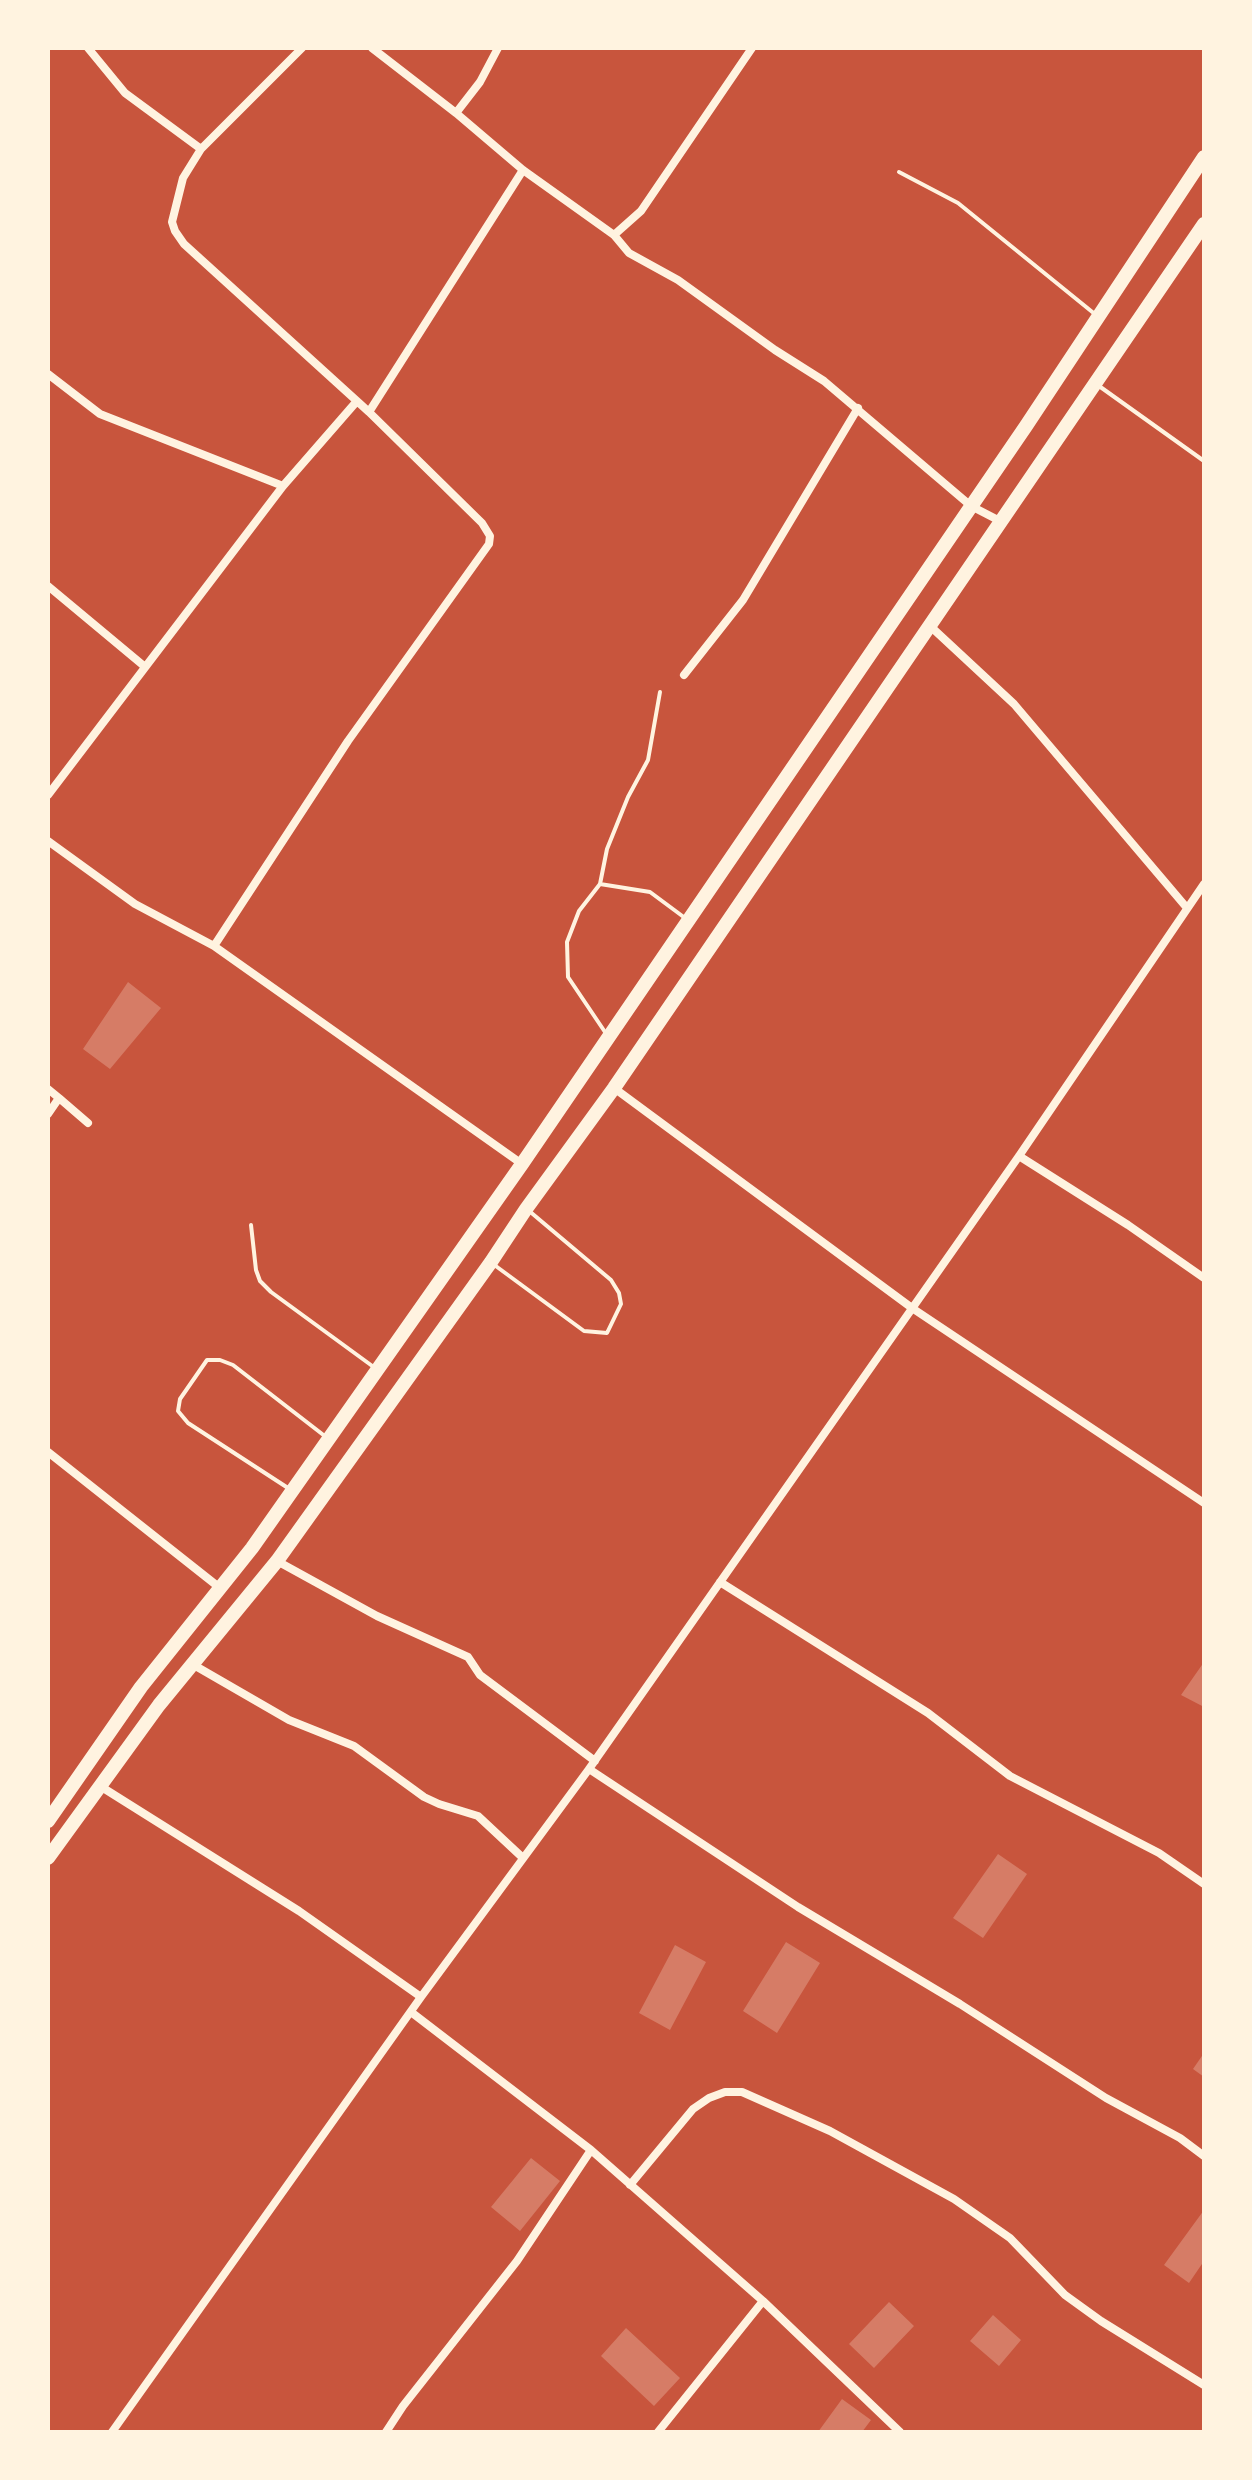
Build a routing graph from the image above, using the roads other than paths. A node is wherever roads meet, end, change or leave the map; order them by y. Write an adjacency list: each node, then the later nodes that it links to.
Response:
1 (88, 48): 7 (street)
2 (302, 48): 7 (street)
3 (372, 48): 6 (street)
4 (498, 48): 6 (street)
5 (752, 48): 12 (street)
6 (456, 113): 9 (street)
7 (201, 149): 16 (street)
8 (1204, 157): 13 (highway)
9 (523, 170): 12 (street); 18 (street)
10 (899, 172): 13 (lane)
11 (1204, 224): 15 (highway)
12 (614, 235): 17 (street)
13 (1098, 316): 21 (highway)
14 (48, 374): 20 (street)
15 (1095, 383): 19 (lane); 22 (highway)
16 (357, 401): 18 (street); 20 (street)
17 (858, 408): 21 (street); 26 (street)
18 (369, 412): 34 (street)
19 (1204, 461)
20 (283, 486): 25 (street)
21 (971, 506): 22 (street); 33 (highway)
22 (1000, 521): 24 (highway)
23 (48, 586): 25 (street)
24 (929, 624): 32 (street); 36 (highway)
25 (144, 666): 28 (street)
26 (684, 675)
27 (660, 692): 30 (lane)
28 (48, 795)
29 (48, 841): 34 (street)
30 (600, 884): 33 (lane); 35 (lane)
31 (1204, 884): 32 (street)
32 (1187, 908): 41 (street)
33 (688, 920): 35 (highway)
34 (214, 946): 42 (street)
35 (608, 1037): 42 (highway)
36 (614, 1088): 43 (highway); 47 (street)
37 (48, 1089): 38 (street)
38 (59, 1098): 39 (street); 40 (street)
39 (48, 1114)
40 (88, 1123)
41 (1019, 1156): 46 (street); 47 (street)
42 (522, 1164): 48 (highway)
43 (526, 1209): 45 (highway); 45 (lane)
44 (251, 1225): 48 (lane)
45 (491, 1262): 53 (highway)
46 (1204, 1278)
47 (912, 1308): 52 (street); 54 (street)
48 (377, 1369): 49 (highway)
49 (328, 1439): 51 (highway); 51 (lane)
50 (48, 1452): 55 (street)
51 (292, 1491): 55 (highway)
52 (1204, 1503)
53 (277, 1561): 56 (highway); 57 (street)
54 (720, 1582): 57 (street); 63 (street)
55 (220, 1588): 60 (highway)
56 (192, 1664): 59 (highway); 62 (street)
57 (595, 1761): 58 (street)
58 (589, 1769): 62 (street); 67 (street)
59 (99, 1785): 61 (highway); 64 (street)
60 (48, 1821)
61 (48, 1858)
62 (523, 1858): 64 (street)
63 (1204, 1884)
64 (421, 1997): 65 (street)
65 (411, 2012): 66 (street); 71 (street)
66 (591, 2150): 68 (street); 72 (street)
67 (1204, 2156)
68 (630, 2185): 69 (street); 70 (street)
69 (763, 2301): 73 (street); 74 (street)
70 (1204, 2385)
71 (112, 2432)
72 (386, 2432)
73 (658, 2432)
74 (900, 2432)

